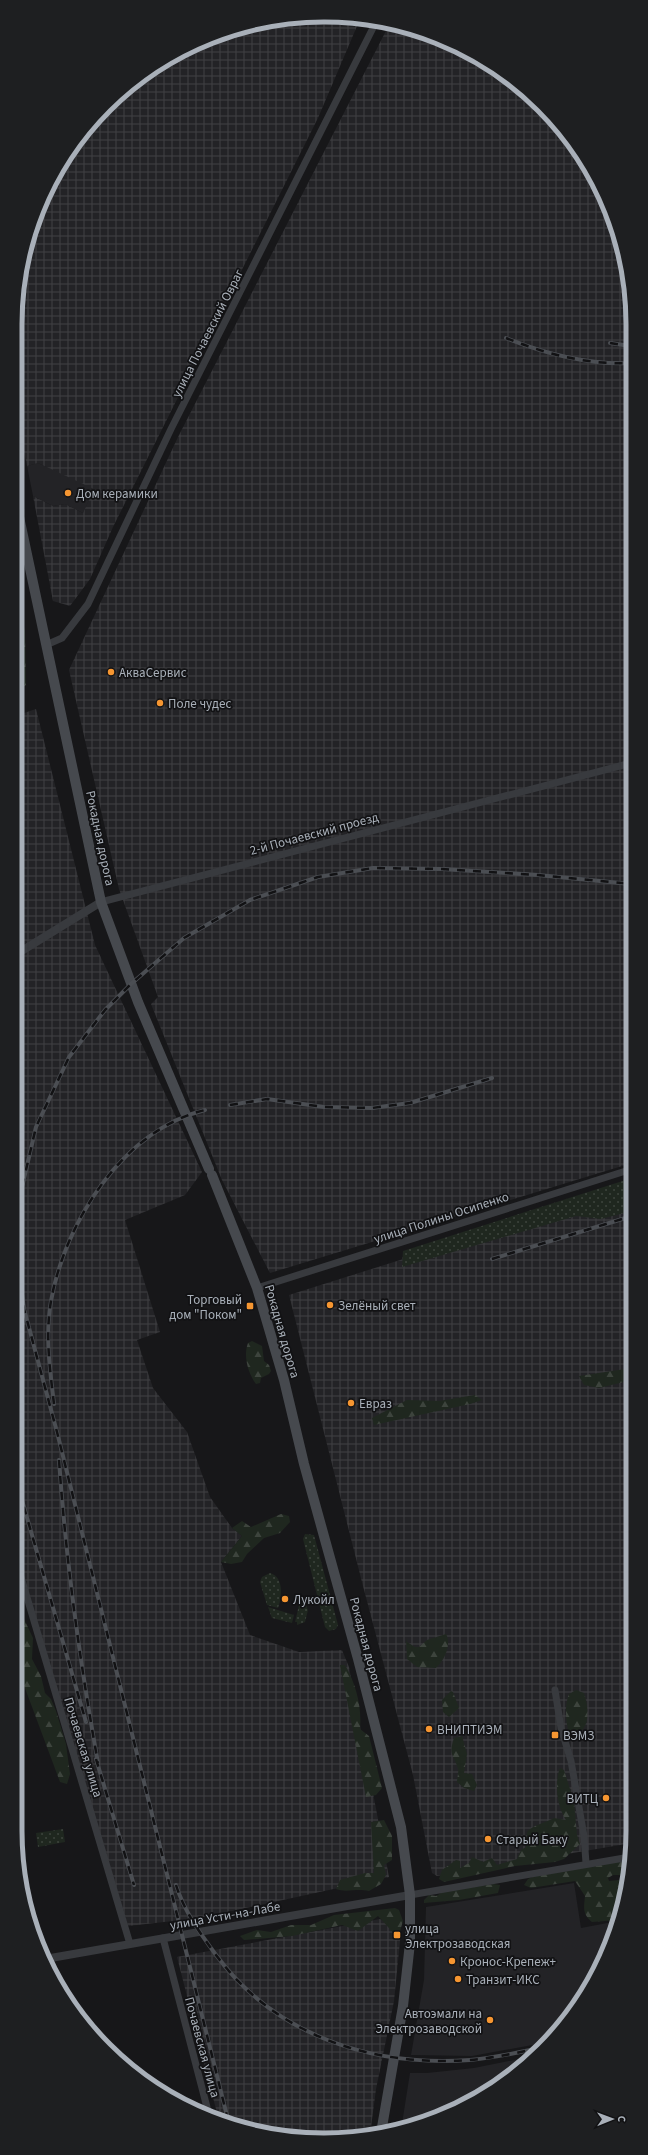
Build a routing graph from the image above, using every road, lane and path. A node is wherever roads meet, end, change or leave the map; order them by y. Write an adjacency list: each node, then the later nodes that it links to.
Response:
1 (374, 27): 3 (street, улица Почаевский Овраг)
2 (22, 531): 3 (main road, Рокадная дорога)
3 (46, 645): 5 (main road, Рокадная дорога)
4 (626, 764): 5 (street, 2-й Почаевский проезд)
5 (101, 902): 6 (street, 2-й Почаевский проезд); 8 (main road, Рокадная дорога)
6 (22, 951)
7 (626, 1171): 8 (street, улица Полины Осипенко)
8 (257, 1288): 13 (main road, Рокадная дорога)
9 (22, 1581): 15 (street, Почаевская улица)
10 (556, 1690): 12 (street)
11 (624, 1858): 12 (street)
12 (586, 1863): 13 (street)
13 (410, 1895): 14 (street, улица Усти-на-Лабе); 18 (main road, Рокадная дорога)
14 (163, 1938): 15 (street, улица Усти-на-Лабе); 17 (street, Почаевская улица)
15 (130, 1944): 16 (street, улица Усти-на-Лабе)
16 (50, 1958)
17 (208, 2110)
18 (382, 2127)

